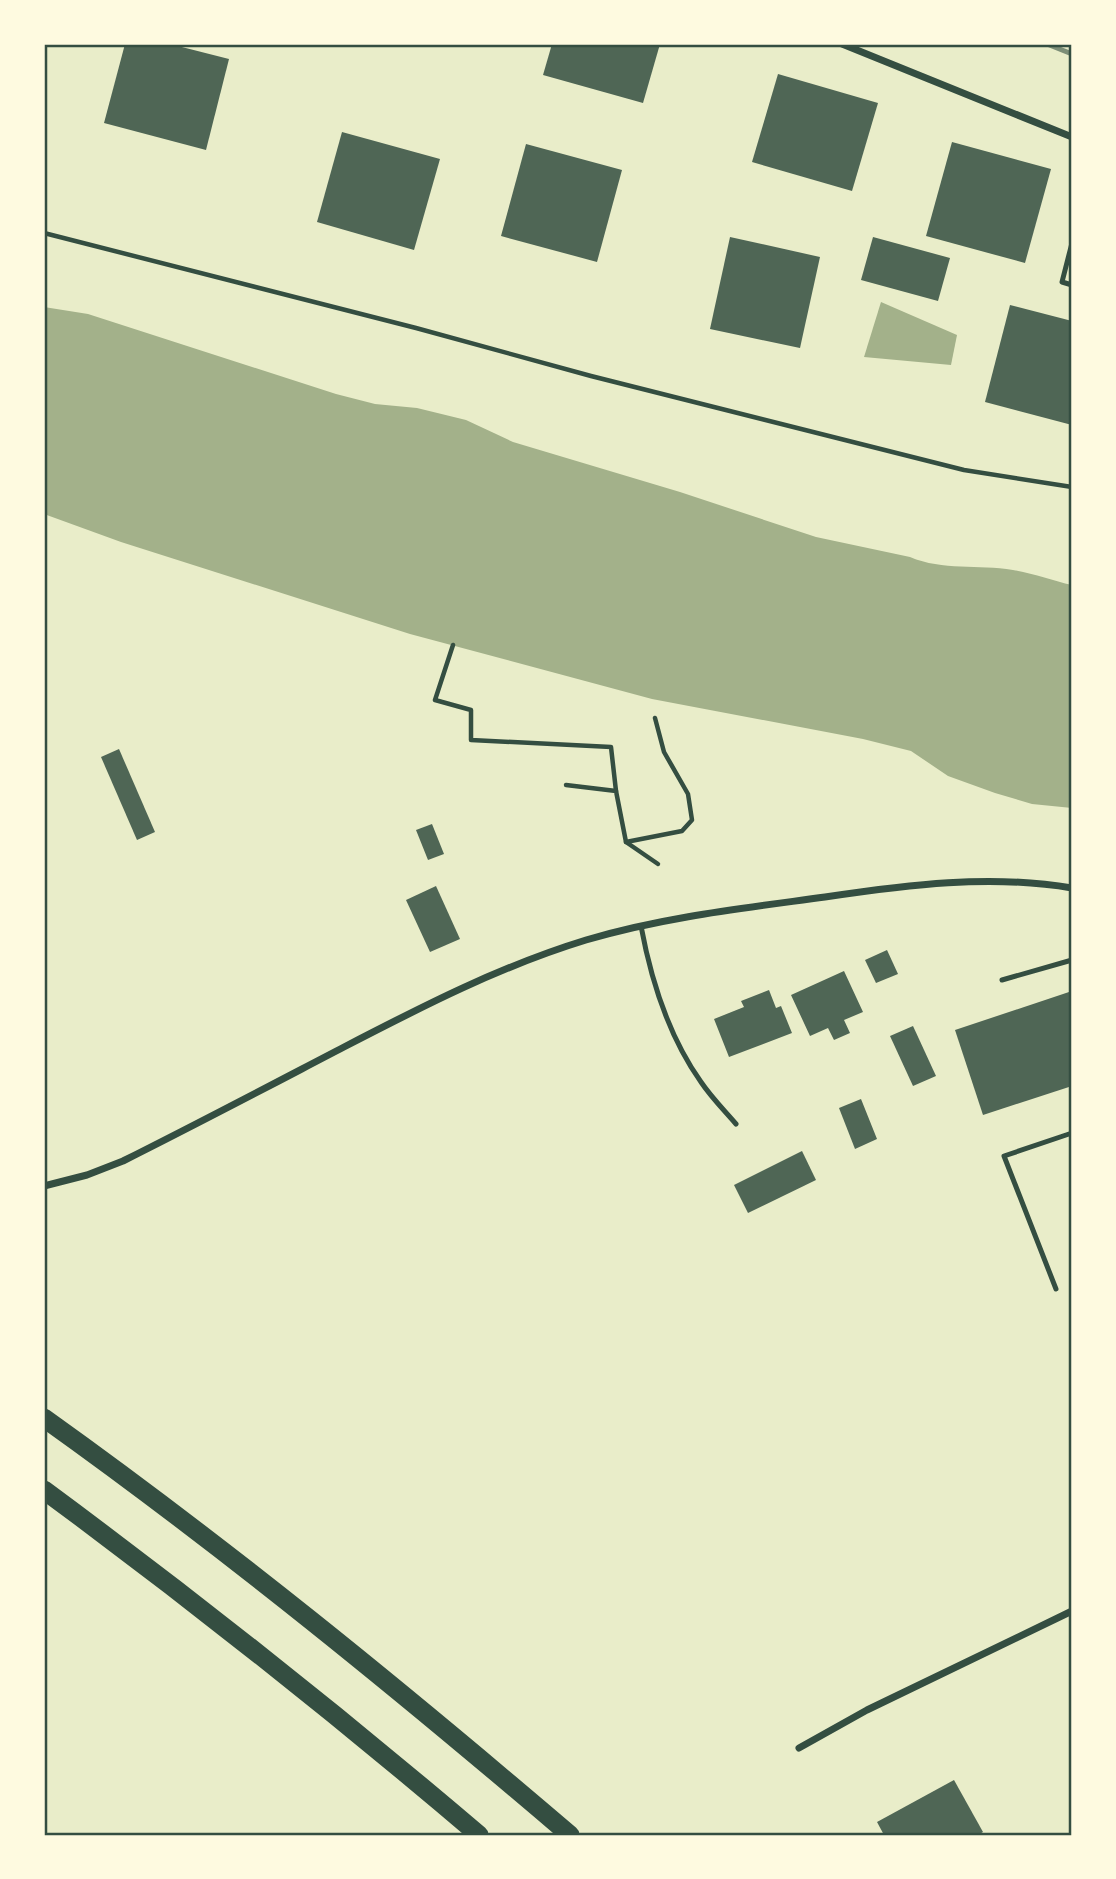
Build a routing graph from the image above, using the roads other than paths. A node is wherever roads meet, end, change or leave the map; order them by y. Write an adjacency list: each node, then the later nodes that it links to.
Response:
1 (842, 44): 2 (street)
2 (1072, 138)
3 (1072, 243): 4 (lane)
4 (1072, 285)
5 (1072, 888): 6 (street)
6 (641, 926): 9 (lane); 11 (street)
7 (1072, 960): 8 (lane)
8 (1002, 980)
9 (736, 1124)
10 (1072, 1133): 12 (lane)
11 (44, 1186)
12 (1056, 1289)
13 (44, 1418): 18 (highway)
14 (44, 1490): 17 (highway)
15 (1072, 1611): 16 (street)
16 (799, 1748)
17 (479, 1835)
18 (570, 1835)

